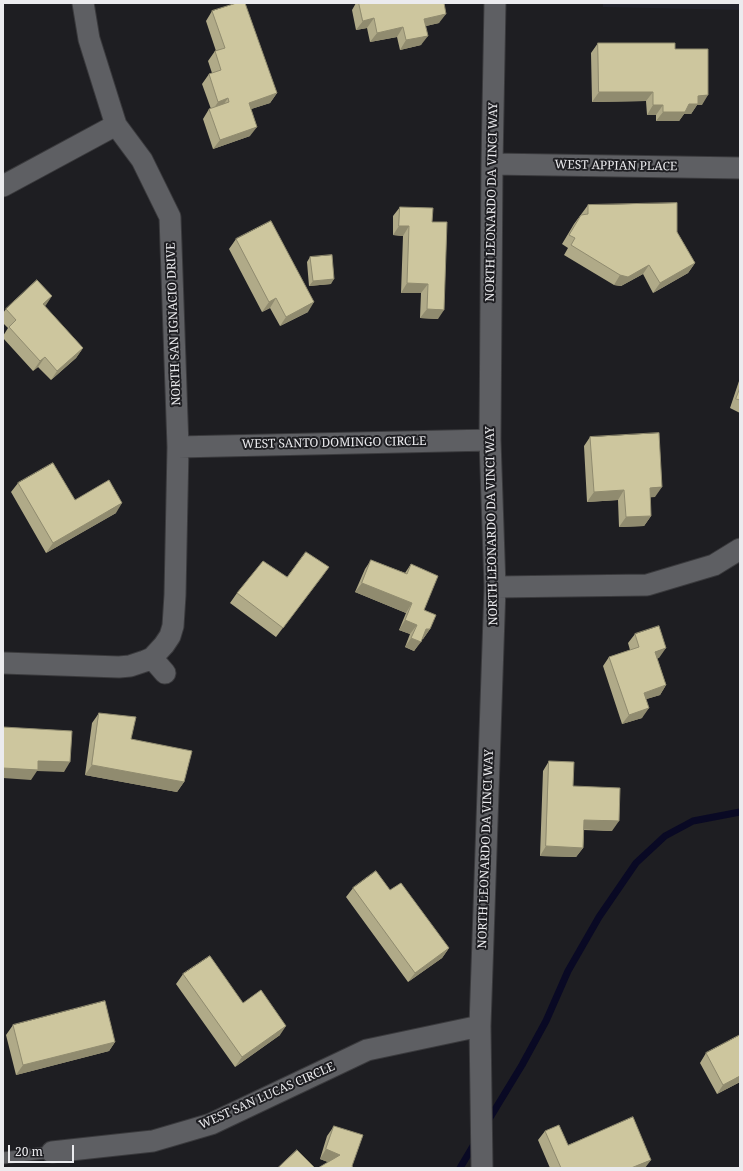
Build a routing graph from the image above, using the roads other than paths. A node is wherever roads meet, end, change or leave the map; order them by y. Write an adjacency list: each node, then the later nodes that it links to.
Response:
1 (83, 3): 3 (street, NORTH SAN IGNACIO DRIVE)
2 (495, 3): 4 (street, NORTH LEONARDO DA VINCI WAY)
3 (116, 124): 6 (street); 8 (street, NORTH SAN IGNACIO DRIVE)
4 (492, 164): 5 (street, WEST APPIAN PLACE); 7 (street, NORTH LEONARDO DA VINCI WAY)
5 (740, 168)
6 (3, 186)
7 (490, 440): 8 (street, WEST SANTO DOMINGO CIRCLE); 10 (street, NORTH LEONARDO DA VINCI WAY)
8 (178, 447): 11 (street, NORTH SAN IGNACIO DRIVE)
9 (740, 549): 10 (street)
10 (495, 587): 14 (street, NORTH LEONARDO DA VINCI WAY)
11 (152, 658): 12 (street); 13 (street)
12 (3, 663)
13 (165, 673)
14 (480, 1026): 15 (street, WEST SAN LUCAS CIRCLE); 17 (street, NORTH LEONARDO DA VINCI WAY)
15 (52, 1152): 16 (lane)
16 (3, 1158)
17 (482, 1168)

